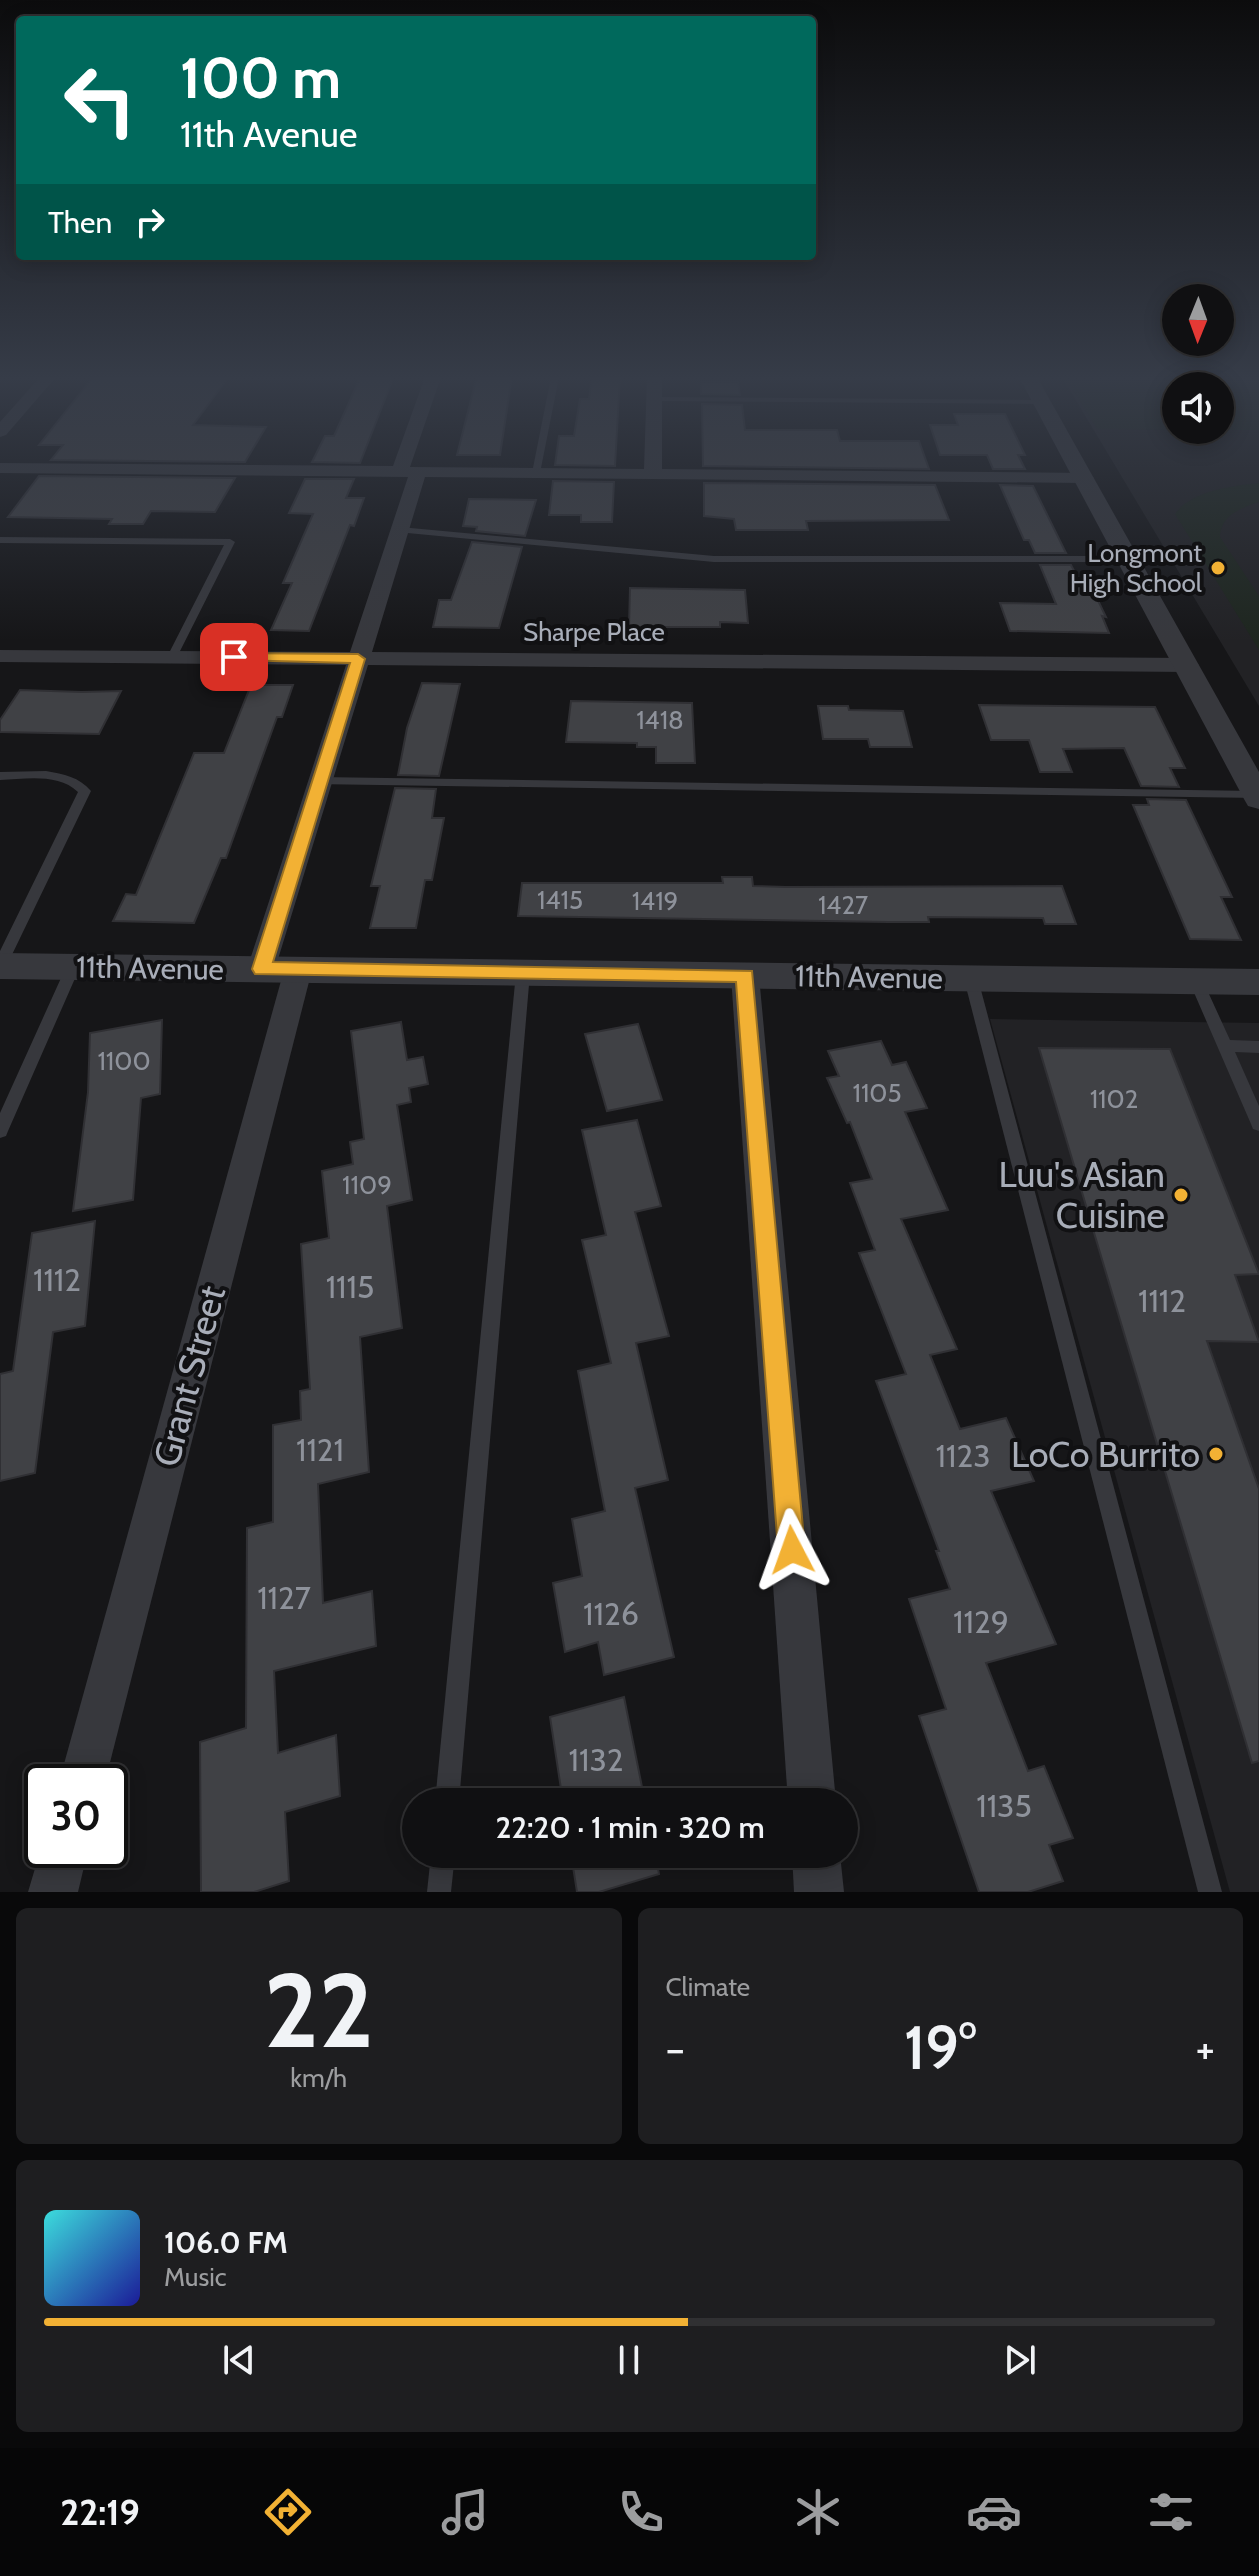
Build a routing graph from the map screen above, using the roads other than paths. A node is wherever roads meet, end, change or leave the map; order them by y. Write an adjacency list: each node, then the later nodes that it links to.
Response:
1 (411, 465): 6 (street, Grant Street)
2 (538, 465): 7 (lane)
3 (653, 465): 8 (street)
4 (1078, 465): 9 (street)
5 (0, 468): 6 (street)
6 (409, 472): 7 (street); 10 (street, Grant Street)
7 (536, 473): 8 (street)
8 (653, 474): 9 (street)
9 (1085, 478): 12 (street)
10 (400, 530): 12 (lane); 15 (street, Grant Street)
11 (0, 540): 14 (lane)
12 (1129, 559): 16 (street)
13 (0, 656): 14 (street, Sharpe Place)
14 (172, 657): 15 (street, Sharpe Place)
15 (358, 659): 16 (street, Sharpe Place); 18 (street, Grant Street)
16 (1188, 665): 19 (street)
17 (0, 776): 20 (lane)
18 (318, 781): 19 (lane); 22 (street, Grant Street)
19 (1258, 797)
20 (0, 966): 21 (street, 11th Avenue)
21 (73, 967): 22 (street, 11th Avenue); 31 (lane)
22 (279, 970): 23 (street, 11th Avenue); 32 (street, Grant Street)
23 (523, 973): 24 (street, 11th Avenue); 33 (lane)
24 (745, 976): 25 (street, 11th Avenue); 34 (street)
25 (971, 979): 26 (street, 11th Avenue); 41 (lane)
26 (1196, 981): 27 (street, 11th Avenue); 28 (lane)
27 (1259, 982)
28 (1224, 1046): 29 (lane); 30 (lane)
29 (1259, 1047)
30 (1259, 1124)
31 (0, 1131)
32 (86, 1764)
33 (448, 1788)
34 (811, 1788)
35 (59, 1868): 38 (street)
36 (442, 1868): 39 (lane)
37 (817, 1868): 40 (street)
38 (53, 1892)
39 (439, 1892)
40 (819, 1892)
41 (1210, 1892)

